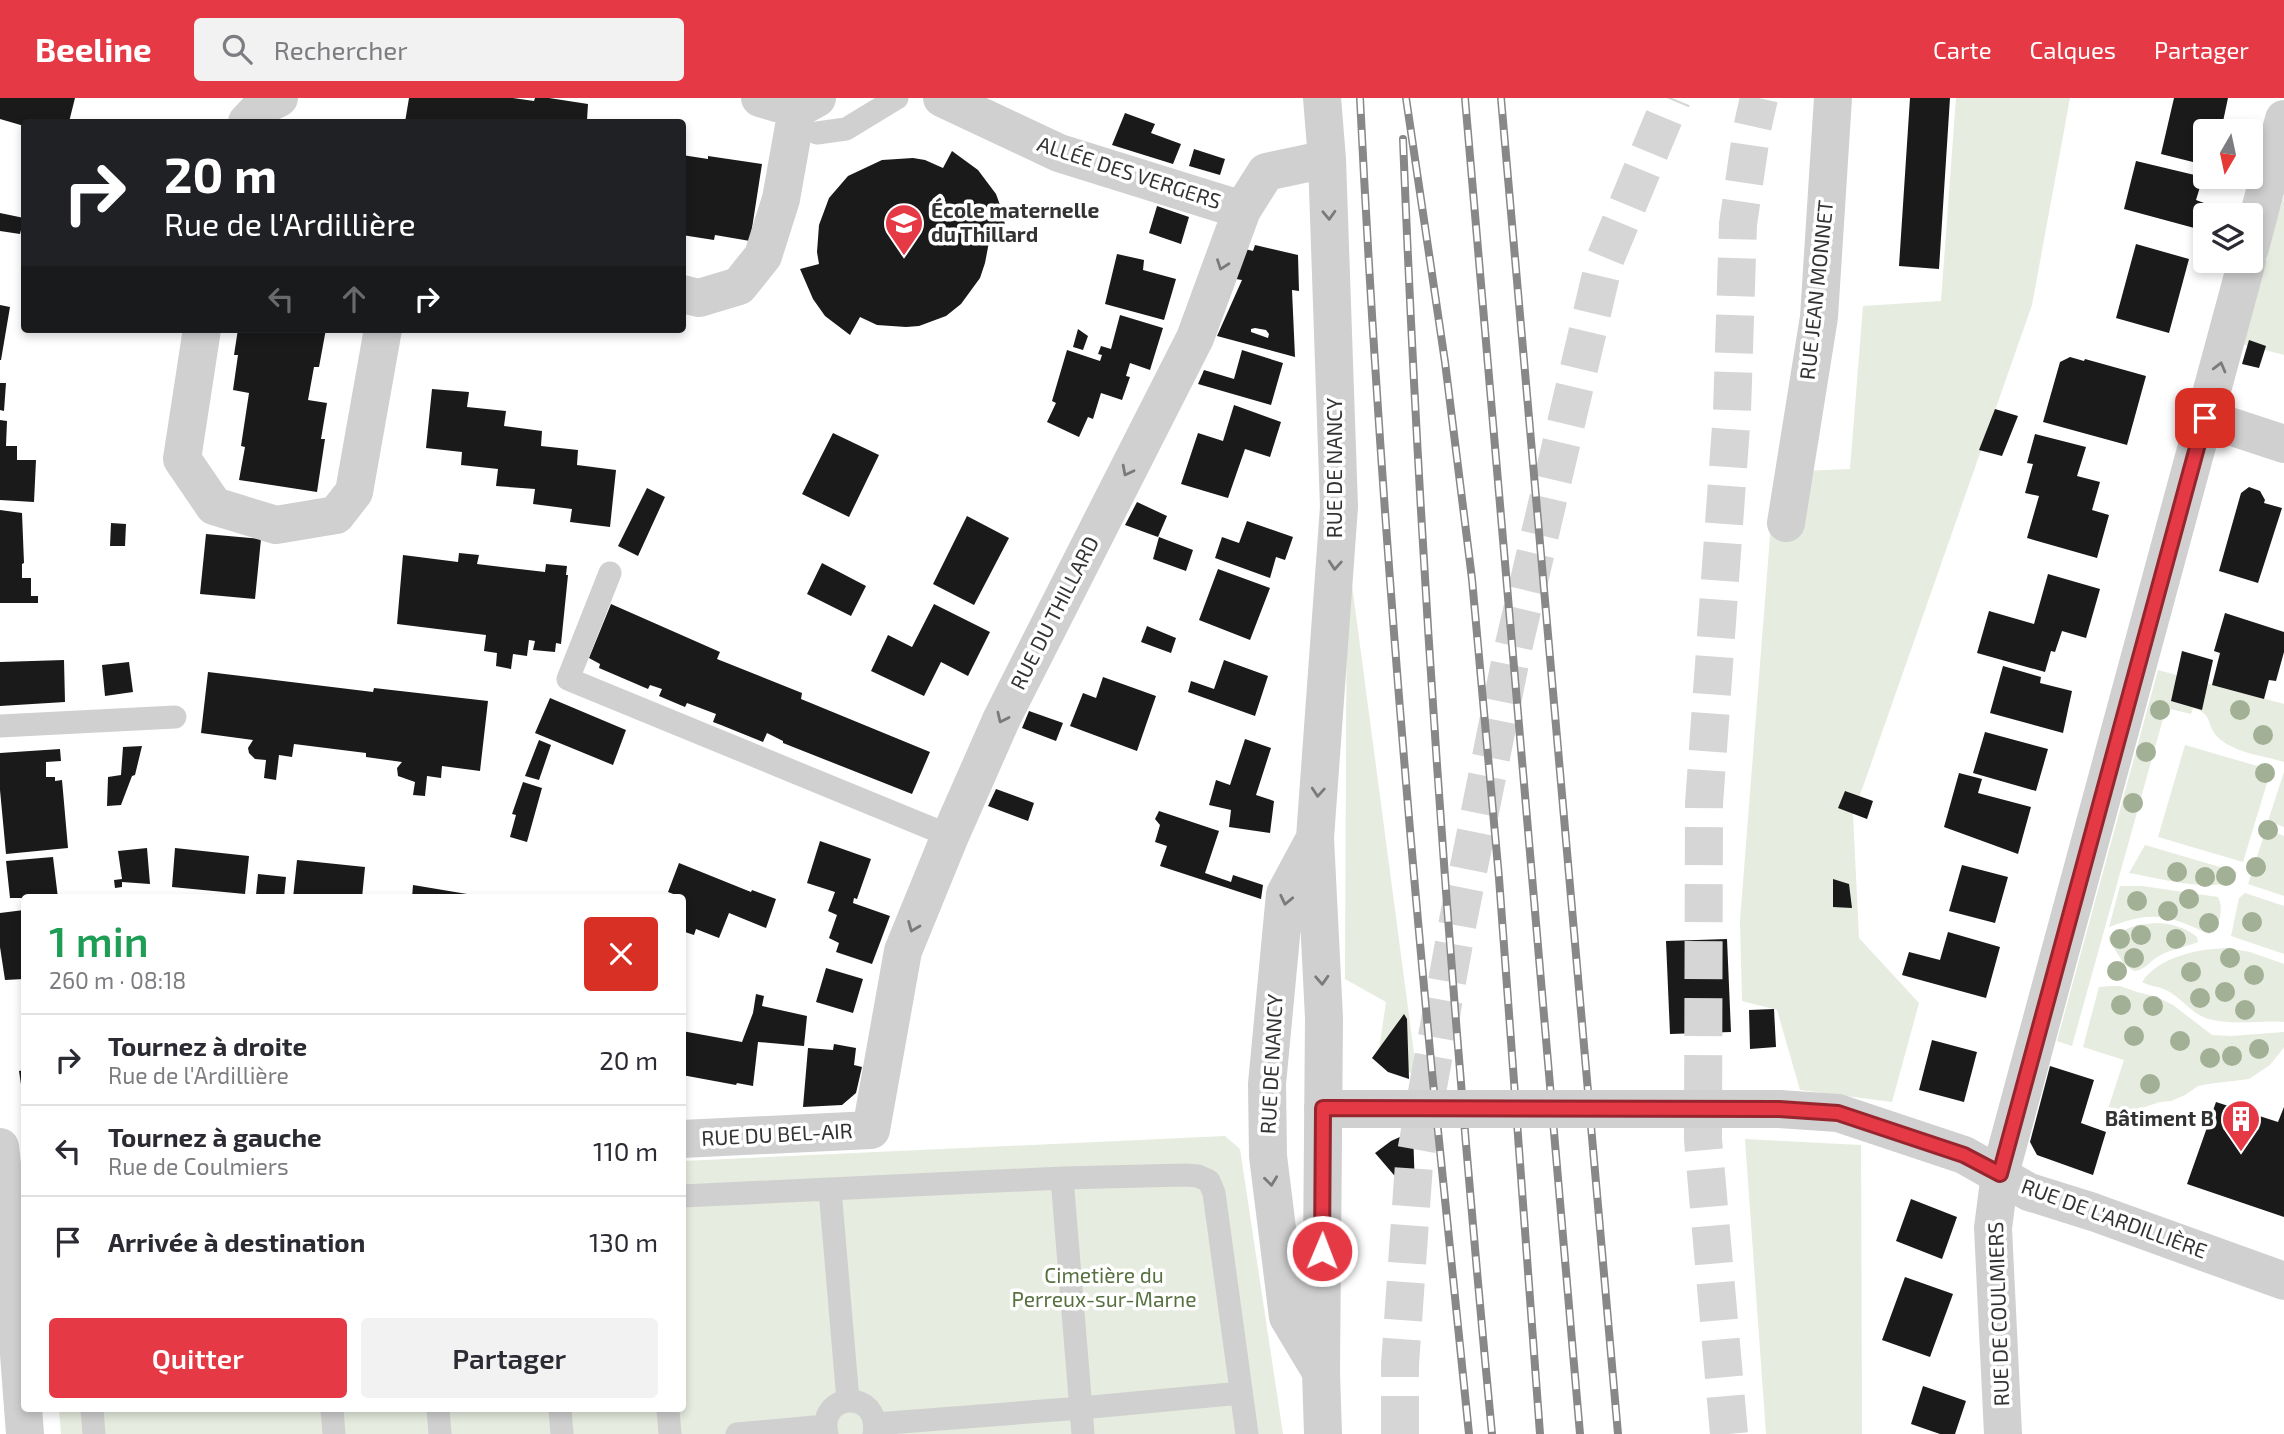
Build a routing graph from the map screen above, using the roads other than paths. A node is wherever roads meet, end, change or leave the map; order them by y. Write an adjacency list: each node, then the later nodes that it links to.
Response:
1 (279, 98): 8 (street)
2 (760, 98): 7 (street)
3 (897, 98): 7 (lane)
4 (942, 98): 12 (street, ALLÉE DES VERGERS)
5 (1322, 98): 10 (street, RUE DE NANCY)
6 (1833, 98): 19 (street, RUE JEAN MONNET)
7 (810, 113): 14 (street)
8 (250, 119)
9 (2284, 119): 11 (street)
10 (1327, 159): 12 (street, RUE DU THILLARD); 24 (street, RUE DE NANCY, one-way to 24)
11 (2262, 203)
12 (1242, 210): 23 (street, RUE DU THILLARD, one-way to 23)
13 (2244, 273): 17 (street, RUE DE COULMIERS, one-way to 13)
14 (686, 295)
15 (201, 333): 16 (street)
16 (382, 333)
17 (2205, 418): 18 (street); 29 (street, RUE DE COULMIERS)
18 (2284, 444)
19 (1786, 523)
20 (610, 573): 23 (lane)
21 (175, 717): 22 (lane)
22 (0, 726)
23 (950, 836): 26 (street, RUE DU THILLARD, one-way to 26)
24 (1315, 838): 25 (street, RUE DE NANCY, one-way to 25); 36 (street, RUE DE NANCY, one-way to 36)
25 (1323, 1108): 29 (street, RUE DE L'ARDILLIÈRE, bridge); 36 (street, RUE DE NANCY)
26 (871, 1130): 27 (street, RUE DU BEL-AIR)
27 (686, 1139)
28 (0, 1147): 31 (street)
29 (2000, 1174): 34 (street, RUE DE L'ARDILLIÈRE); 59 (street, RUE DE COULMIERS)
30 (1062, 1178): 32 (lane); 37 (lane); 39 (lane)
31 (10, 1190): 35 (street)
32 (830, 1190): 33 (lane); 38 (lane)
33 (686, 1196)
34 (2284, 1281)
35 (21, 1369)
36 (1321, 1372): 58 (street, RUE DE NANCY)
37 (1241, 1393): 39 (lane); 57 (lane)
38 (848, 1400): 47 (lane); 48 (lane)
39 (1081, 1408): 46 (lane); 56 (lane)
40 (24, 1412): 49 (street)
41 (92, 1412): 50 (lane)
42 (332, 1412): 51 (lane)
43 (438, 1412): 52 (lane)
44 (560, 1412): 53 (lane)
45 (668, 1412): 54 (lane)
46 (909, 1428): 47 (lane)
47 (875, 1429)
48 (826, 1430): 55 (lane)
49 (25, 1434)
50 (94, 1434)
51 (334, 1434)
52 (440, 1434)
53 (562, 1434)
54 (670, 1434)
55 (737, 1434)
56 (1083, 1434)
57 (1247, 1434)
58 (1323, 1434)
59 (2003, 1434)

